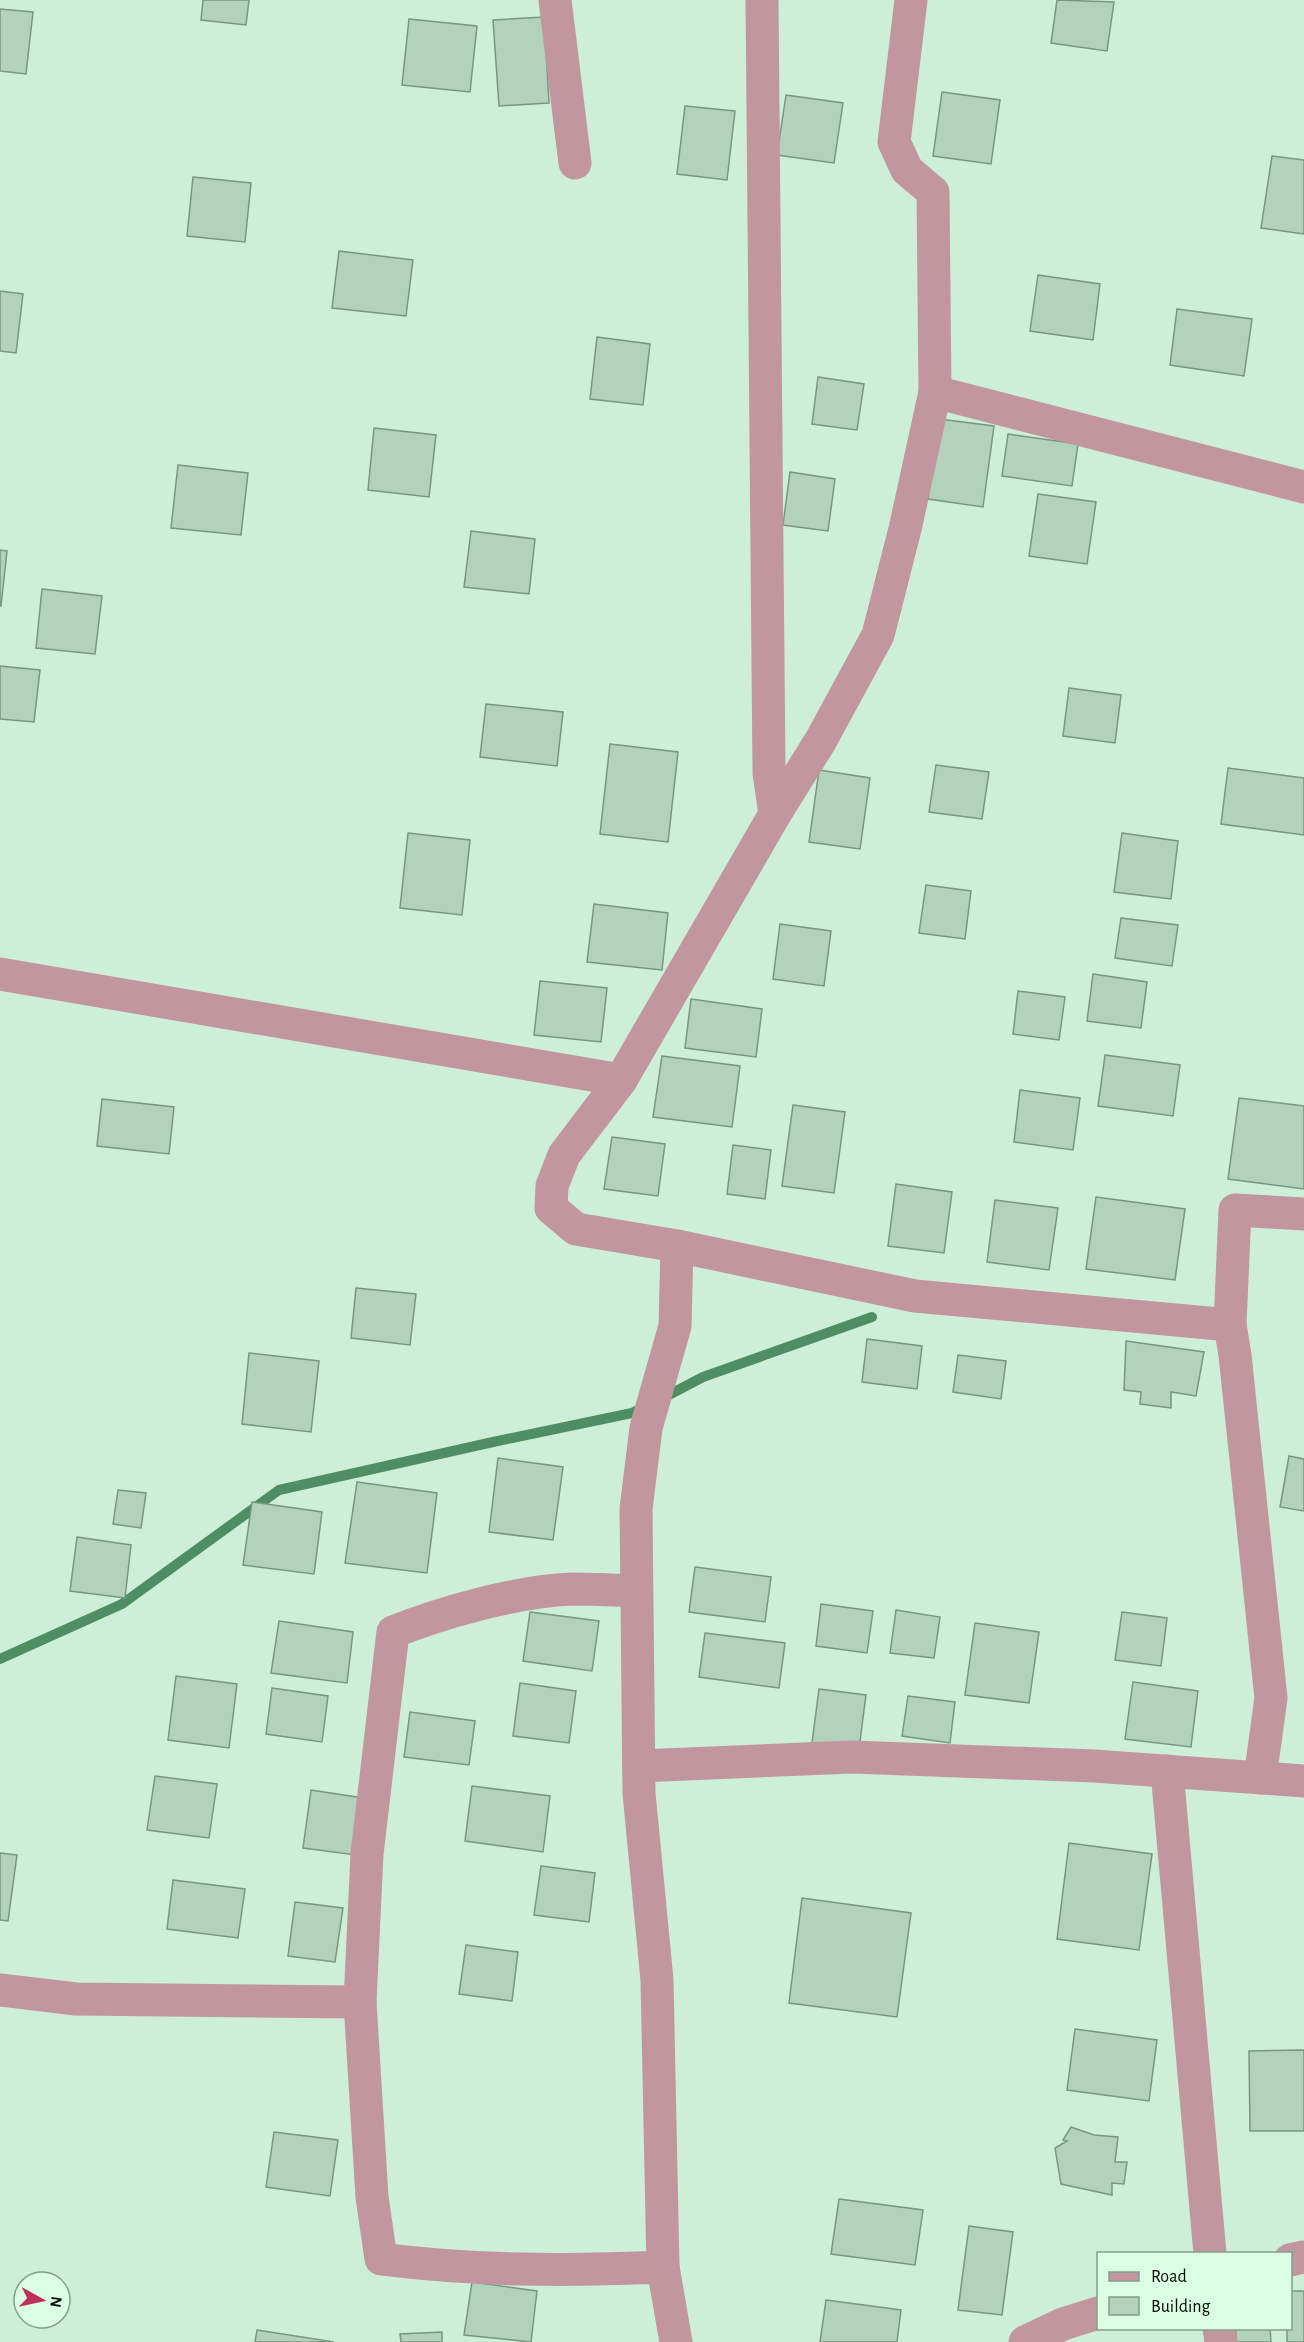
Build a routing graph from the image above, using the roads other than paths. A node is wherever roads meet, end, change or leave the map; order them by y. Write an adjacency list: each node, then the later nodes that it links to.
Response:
1 (555, 0): 4 (street)
2 (762, 0): 7 (street)
3 (911, 0): 5 (street)
4 (575, 163)
5 (935, 392): 6 (street); 7 (street)
6 (1304, 487)
7 (775, 814): 9 (street)
8 (0, 974): 9 (street)
9 (621, 1080): 11 (street)
10 (1304, 1214): 12 (street)
11 (677, 1246): 12 (street); 13 (street)
12 (1230, 1325): 16 (street)
13 (636, 1591): 14 (street); 19 (street)
14 (639, 1766): 15 (street); 21 (street)
15 (1167, 1771): 16 (street); 20 (street)
16 (1260, 1778): 17 (street)
17 (1304, 1781)
18 (0, 1990): 19 (street)
19 (360, 2002): 21 (street)
20 (1210, 2252)
21 (663, 2267): 23 (street)
22 (1097, 2313): 24 (street)
23 (676, 2342)
24 (1025, 2342)

